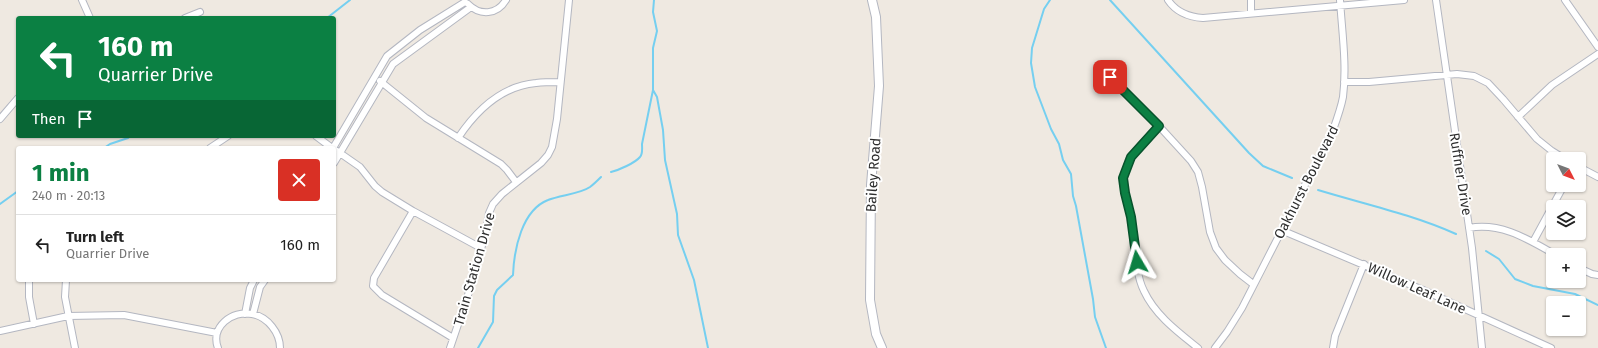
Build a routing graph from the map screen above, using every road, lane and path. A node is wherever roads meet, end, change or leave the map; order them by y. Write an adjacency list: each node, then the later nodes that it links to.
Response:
1 (82, 0): 15 (street)
2 (506, 0): 12 (street)
3 (569, 0): 22 (street, Train Station Drive)
4 (872, 0): 67 (street, Bailey Road)
5 (1168, 0): 14 (street)
6 (1250, 0): 14 (street)
7 (1404, 0): 11 (street)
8 (1436, 0): 20 (street, Ruffner Drive)
9 (1565, 0): 17 (street)
10 (465, 1): 12 (street); 21 (street)
11 (1340, 3): 14 (street); 23 (street, Oakhurst Boulevard)
12 (470, 7): 24 (street)
13 (200, 12): 16 (street)
14 (1251, 13)
15 (89, 16)
16 (190, 16)
17 (1598, 47)
18 (1598, 54): 26 (street)
19 (1100, 67): 28 (street)
20 (1447, 76): 23 (street); 26 (street); 42 (street, Ruffner Drive)
21 (374, 77): 24 (street); 32 (street)
22 (560, 82): 30 (street); 39 (street, Train Station Drive)
23 (1344, 82): 43 (street, Oakhurst Boulevard)
24 (382, 83): 30 (street); 35 (street)
25 (16, 100): 27 (street)
26 (1518, 117): 34 (street)
27 (0, 119)
28 (1159, 126): 54 (street); 68 (street)
29 (319, 138): 31 (street)
30 (458, 138): 39 (street)
31 (330, 146)
32 (334, 146)
33 (336, 150): 35 (street)
34 (1554, 152)
35 (340, 153): 36 (street); 41 (street)
36 (336, 160)
37 (1586, 171): 38 (street)
38 (1598, 177)
39 (516, 182): 45 (street, Train Station Drive)
40 (1560, 192): 44 (street)
41 (413, 211): 45 (street); 62 (street)
42 (1469, 228): 44 (street); 58 (street, Ruffner Drive)
43 (1281, 230): 47 (street, Willow Leaf Lane); 54 (street, Oakhurst Boulevard)
44 (1533, 242): 46 (street)
45 (481, 248): 62 (street, Train Station Drive)
46 (1546, 249)
47 (1364, 264): 58 (street, Willow Leaf Lane); 70 (street)
48 (1586, 271): 49 (street)
49 (1598, 275)
50 (29, 282): 59 (street)
51 (66, 282): 57 (street)
52 (253, 282): 55 (street)
53 (264, 282): 56 (street)
54 (1253, 284): 69 (street, Oakhurst Boulevard)
55 (245, 314): 56 (street); 61 (street)
56 (253, 314): 65 (street)
57 (68, 316): 59 (street); 61 (street); 63 (street)
58 (1479, 316): 71 (street, Ruffner Drive); 72 (street, Willow Leaf Lane)
59 (34, 324): 60 (street)
60 (0, 331)
61 (217, 332): 64 (street)
62 (453, 338): 66 (street, Train Station Drive)
63 (75, 348)
64 (218, 348)
65 (280, 348)
66 (450, 348)
67 (882, 348)
68 (1198, 348)
69 (1214, 348)
70 (1333, 348)
71 (1482, 348)
72 (1551, 348)

